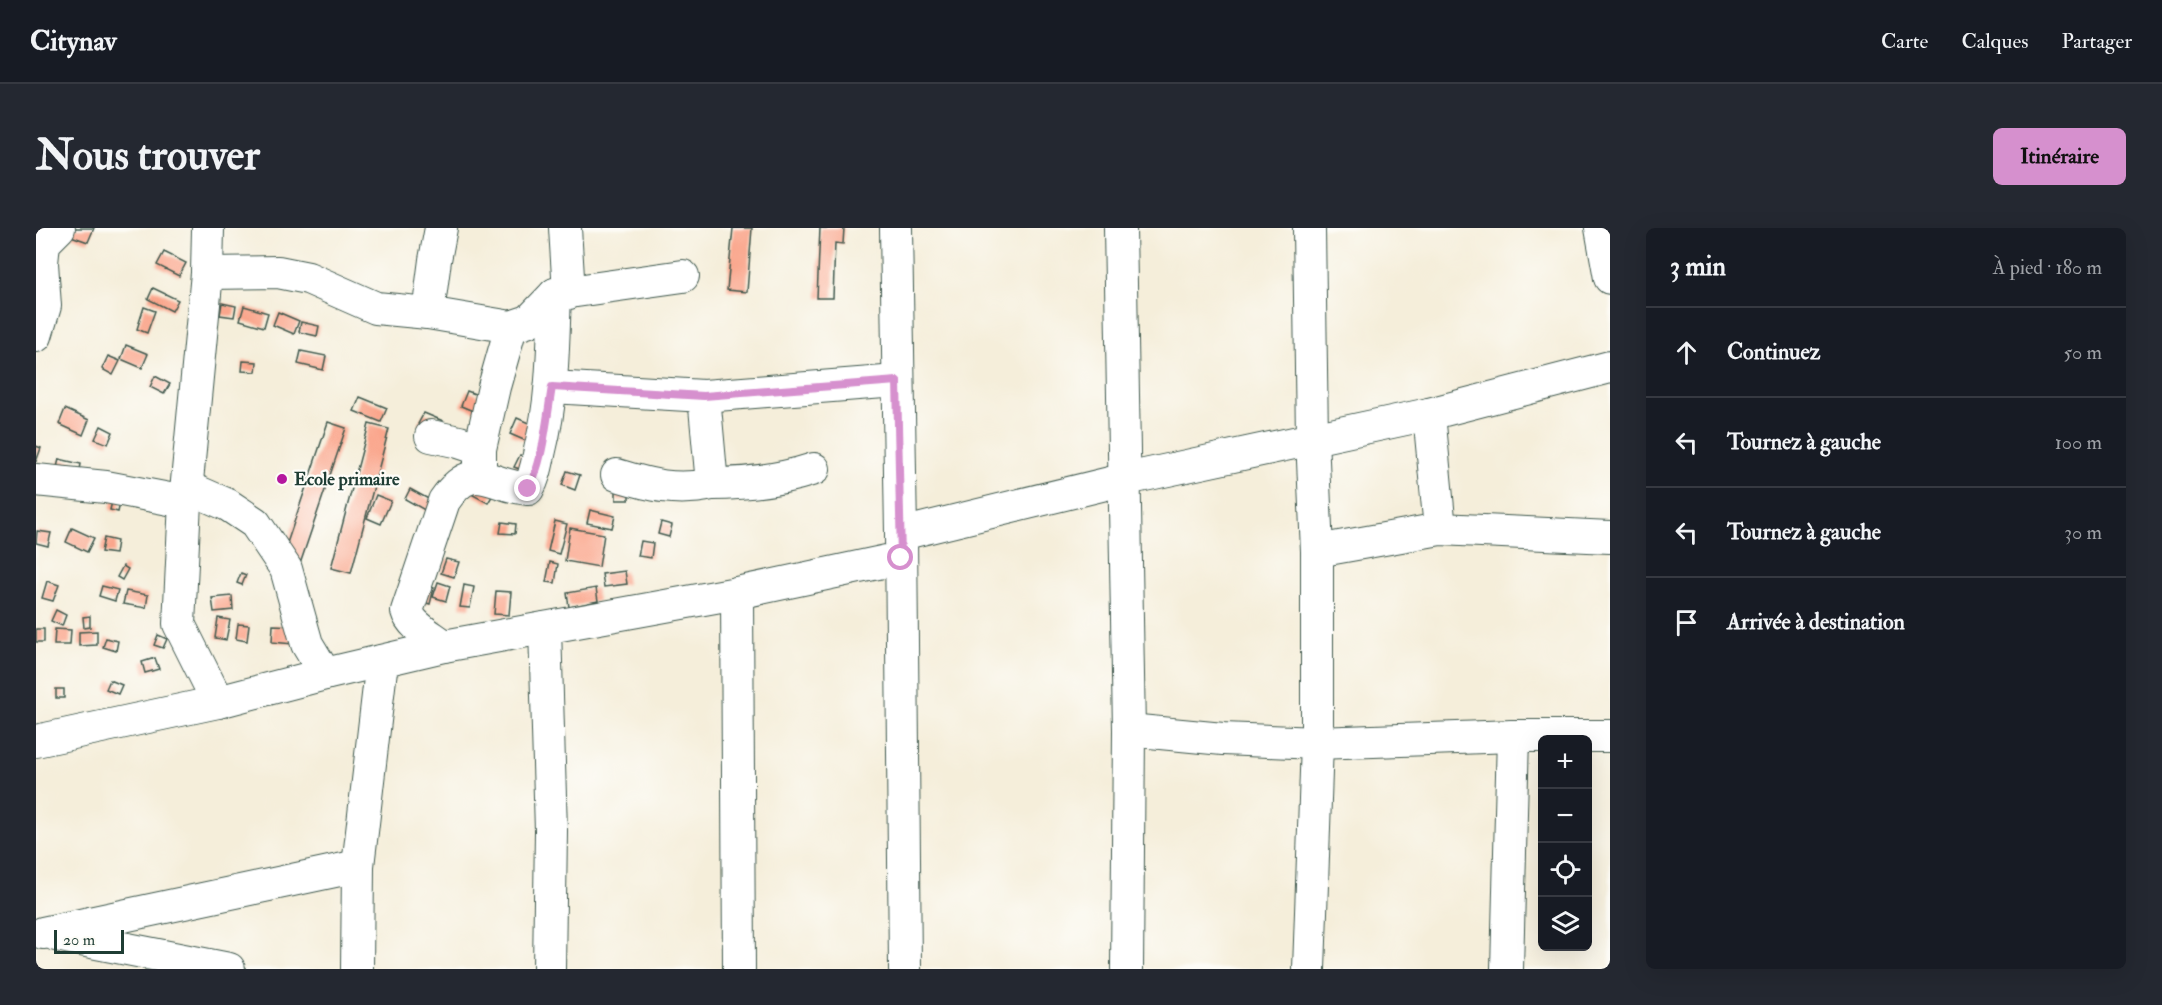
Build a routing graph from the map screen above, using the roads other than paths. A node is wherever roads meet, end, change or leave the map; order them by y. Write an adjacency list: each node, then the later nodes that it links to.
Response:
1 (59, 228): 15 (street)
2 (208, 228): 9 (street)
3 (441, 228): 13 (street)
4 (565, 228): 12 (street)
5 (896, 228): 17 (street)
6 (1120, 228): 26 (street)
7 (1309, 228): 22 (street)
8 (1601, 228): 11 (street)
9 (207, 273): 13 (street); 29 (street)
10 (682, 276): 12 (street)
11 (1610, 278)
12 (562, 293): 14 (street); 18 (street)
13 (428, 312): 14 (street)
14 (511, 327): 23 (street)
15 (36, 336)
16 (1610, 368): 20 (street)
17 (897, 381): 19 (street); 32 (street)
18 (552, 387): 19 (street); 23 (street)
19 (704, 396): 28 (street)
20 (1429, 414): 22 (street); 30 (street)
21 (431, 436): 23 (street)
22 (1312, 438): 26 (street); 33 (street)
23 (481, 463): 36 (street)
24 (814, 469): 28 (street)
25 (617, 475): 28 (street)
26 (1126, 479): 32 (street); 40 (street)
27 (36, 480): 29 (street)
28 (712, 484)
29 (186, 495): 38 (street); 39 (street)
30 (1440, 529): 31 (street); 33 (street)
31 (1610, 537)
32 (901, 546): 34 (street); 51 (street)
33 (1317, 550): 44 (street)
34 (737, 593): 35 (street); 50 (street)
35 (546, 628): 36 (street); 49 (street)
36 (444, 646): 37 (street)
37 (382, 661): 38 (street); 45 (street)
38 (325, 674): 39 (street)
39 (218, 702): 43 (street)
40 (1129, 730): 44 (street); 52 (street)
41 (1512, 736): 42 (street); 44 (street); 54 (street)
42 (1610, 736)
43 (36, 741)
44 (1317, 743): 53 (street)
45 (358, 866): 46 (street); 48 (street)
46 (40, 932): 47 (street)
47 (229, 969)
48 (357, 969)
49 (549, 969)
50 (739, 969)
51 (905, 969)
52 (1127, 969)
53 (1309, 969)
54 (1507, 969)

